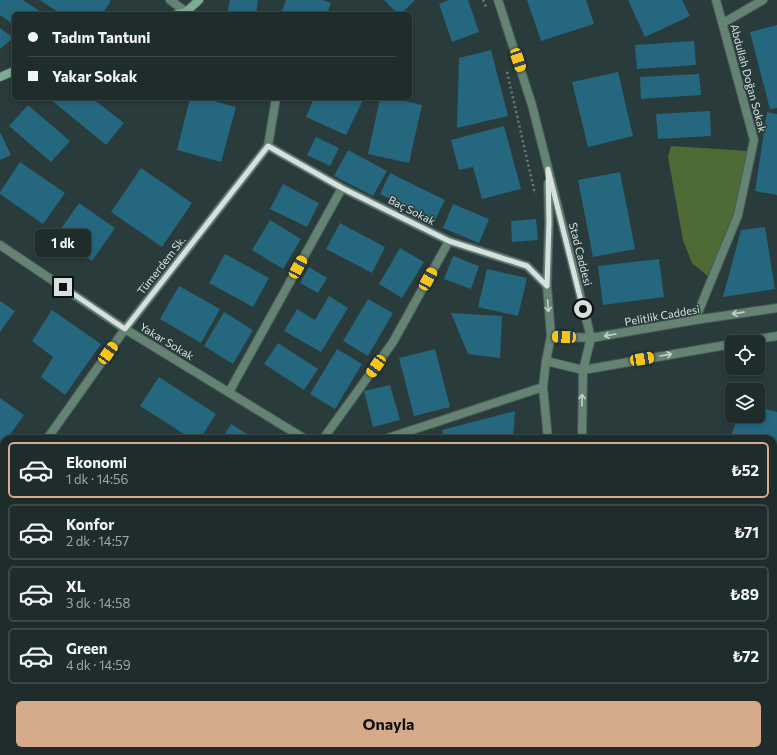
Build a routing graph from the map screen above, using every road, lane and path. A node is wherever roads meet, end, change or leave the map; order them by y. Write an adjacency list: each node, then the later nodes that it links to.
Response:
1 (170, 0): 7 (street)
2 (199, 0): 8 (street)
3 (483, 0): 9 (path)
4 (498, 0): 16 (street, Stad Caddesi)
5 (716, 0): 10 (street, Abdullah Doğan Sokak)
6 (763, 0): 10 (street)
7 (183, 12)
8 (185, 12)
9 (488, 12)
10 (723, 23): 23 (street, Abdullah Doğan Sokak)
11 (506, 68): 18 (path)
12 (12, 72): 13 (street)
13 (0, 77)
14 (276, 100): 15 (street, Tümerdem Sk.)
15 (268, 146): 17 (street, Baç Sokak); 24 (street, Tümerdem Sk.)
16 (548, 169): 21 (street, Stad Caddesi); 27 (street, Stad Caddesi)
17 (342, 188): 19 (street, Baç Sokak); 33 (street)
18 (536, 196)
19 (449, 241): 21 (street, Baç Sokak); 36 (street)
20 (0, 246): 24 (street, Yakar Sokak)
21 (547, 286): 25 (street, Stad Caddesi, one-way to 25)
22 (777, 308): 23 (street, Pelitlik Caddesi, one-way to 23)
23 (695, 320): 27 (street, Pelitlik Caddesi, one-way to 27)
24 (125, 329): 33 (street, Yakar Sokak); 34 (street, Tümerdem Sk.)
25 (551, 336): 27 (street, Pelitlik Caddesi); 30 (street, Stad Caddesi)
26 (777, 336): 28 (street)
27 (591, 338): 31 (street, Stad Caddesi)
28 (765, 338)
29 (725, 345): 31 (street, one-way to 29)
30 (546, 361): 31 (street); 32 (street, Stad Caddesi)
31 (583, 370): 39 (street, Stad Caddesi, one-way to 31)
32 (543, 387): 37 (street); 38 (street, Stad Caddesi)
33 (229, 392): 35 (street, Yakar Sokak)
34 (49, 435)
35 (299, 435)
36 (327, 435)
37 (397, 435)
38 (548, 435)
39 (582, 435)

